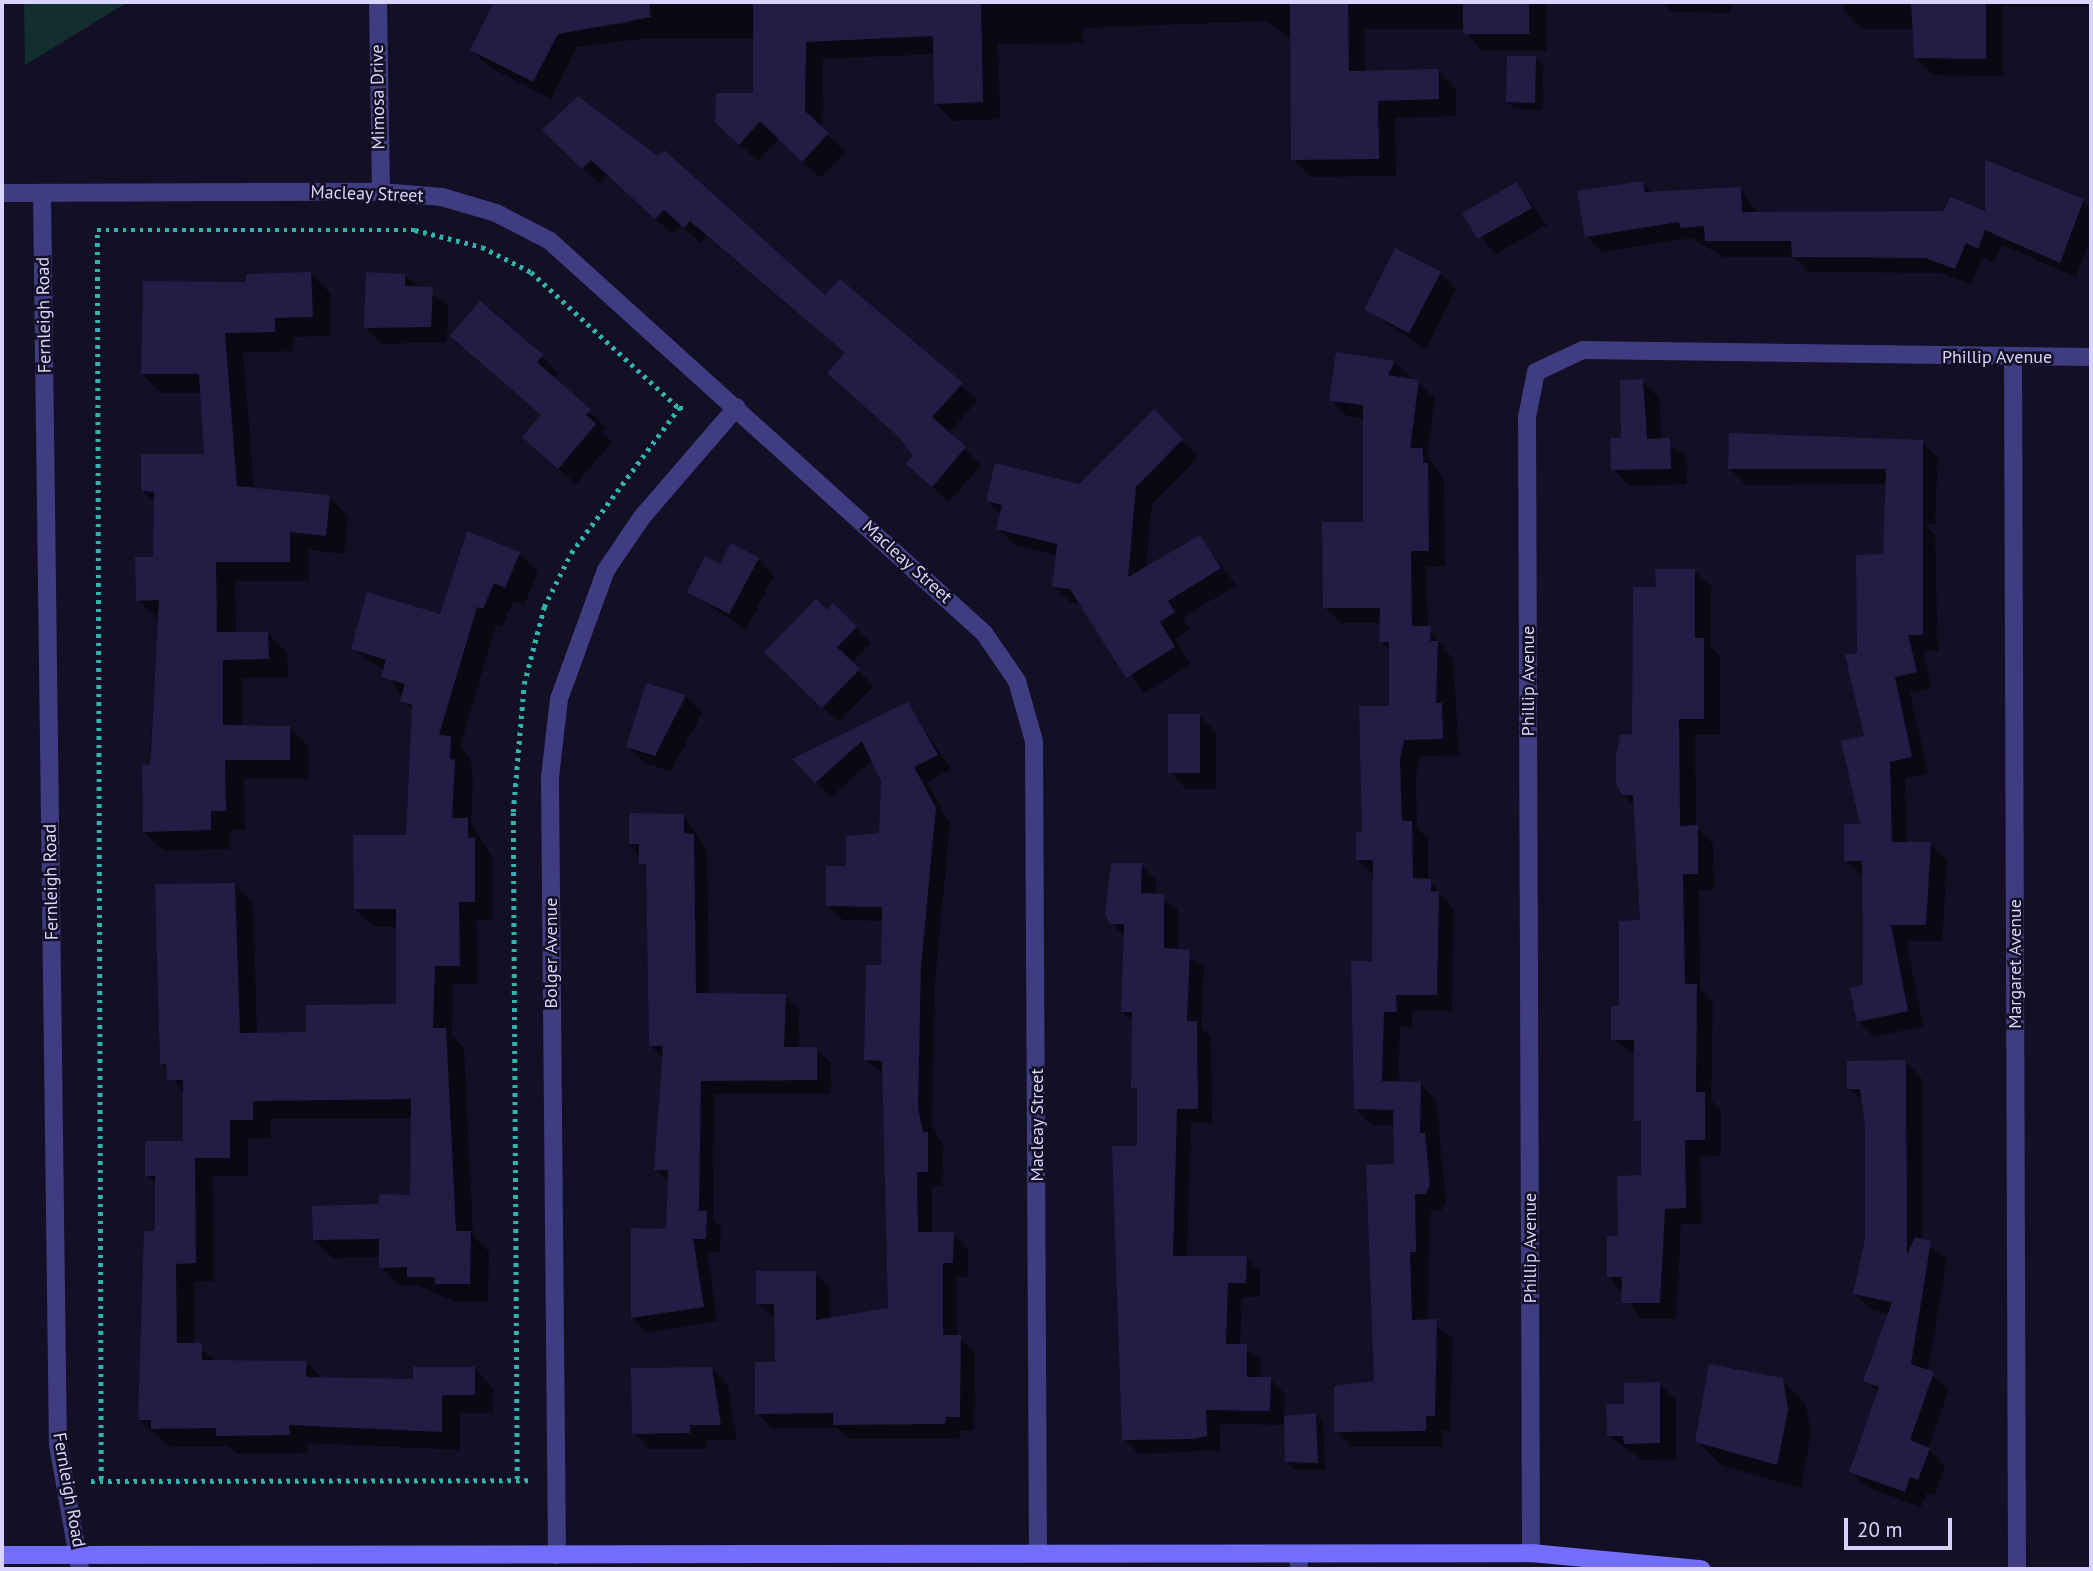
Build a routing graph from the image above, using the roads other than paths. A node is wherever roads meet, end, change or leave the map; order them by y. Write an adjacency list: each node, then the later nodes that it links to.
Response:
1 (378, 2): 2 (street, Mimosa Drive)
2 (381, 192): 4 (street, Macleay Street); 7 (street, Macleay Street)
3 (2, 193): 4 (street, Macleay Street)
4 (42, 193): 12 (street, Fernleigh Road)
5 (2091, 357): 6 (street, Phillip Avenue)
6 (2012, 359): 9 (street, Phillip Avenue); 16 (street, Margaret Avenue)
7 (737, 407): 8 (street, Macleay Street); 11 (street, Bolger Avenue)
8 (1038, 1553): 13 (street); 14 (street)
9 (1531, 1553): 14 (street); 15 (street)
10 (2, 1555): 12 (street)
11 (557, 1555): 12 (street); 13 (street)
12 (80, 1562)
13 (620, 1562)
14 (1299, 1562)
15 (1701, 1569)
16 (2017, 1569)

